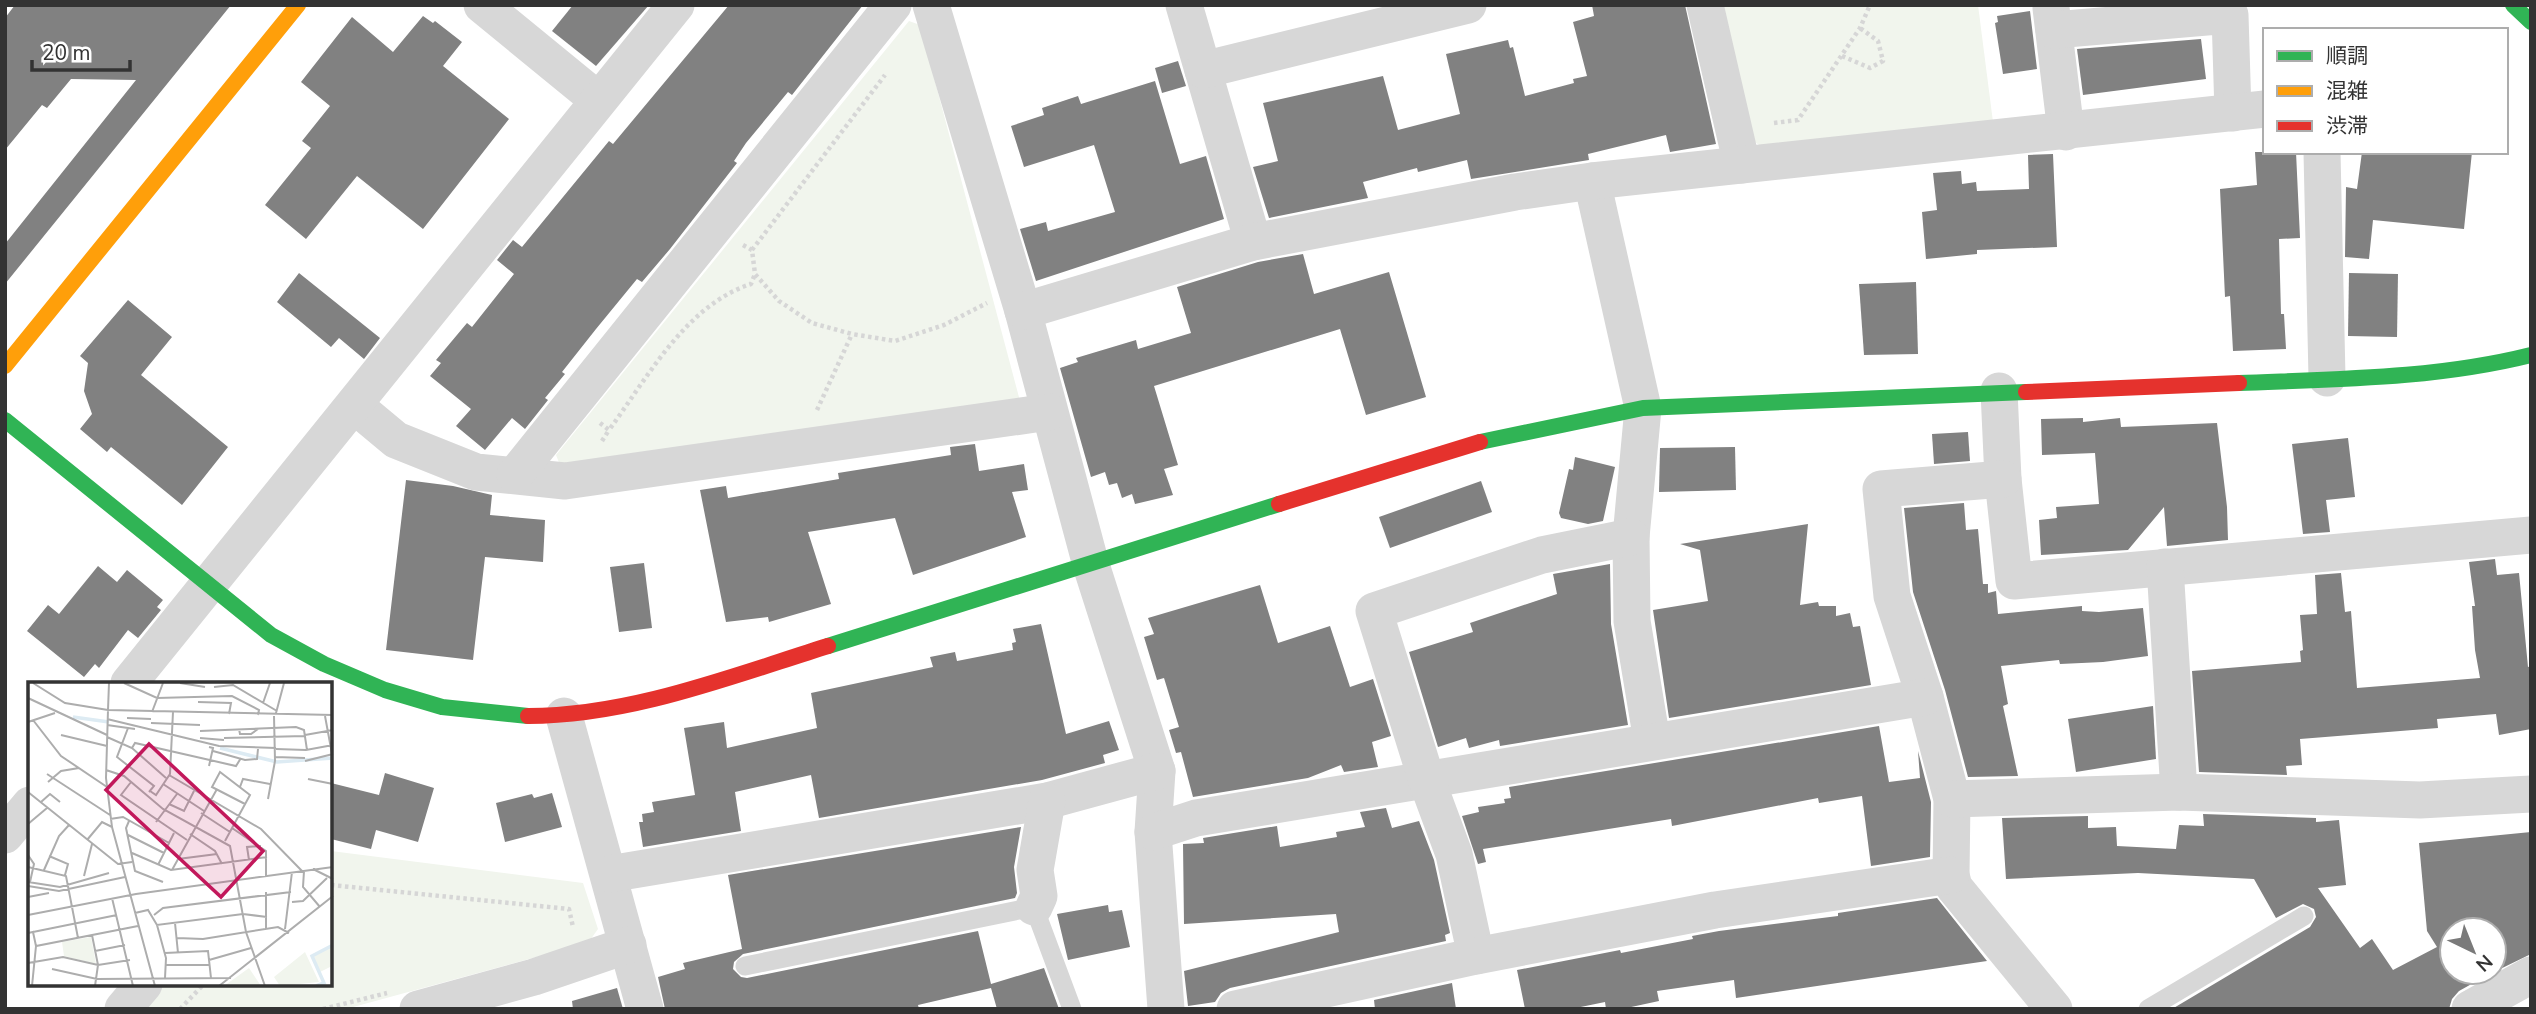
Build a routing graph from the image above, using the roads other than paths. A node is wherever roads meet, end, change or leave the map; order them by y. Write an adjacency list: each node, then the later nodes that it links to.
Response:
1 (298, 5): 22 (street)
2 (482, 5): 13 (street)
3 (676, 5): 13 (street)
4 (893, 5): 29 (street)
5 (931, 5): 20 (street)
6 (1184, 5): 12 (street)
7 (1468, 5): 12 (street)
8 (1705, 5): 16 (street)
9 (2513, 5): 11 (street)
10 (2052, 18): 14 (street); 15 (street)
11 (2531, 22)
12 (1203, 70): 19 (street)
13 (598, 100): 25 (street)
14 (2249, 111): 15 (street)
15 (2066, 132): 16 (street)
16 (1738, 148): 18 (street)
17 (2322, 154): 23 (street)
18 (1592, 181): 19 (street); 26 (street)
19 (1254, 242): 20 (street)
20 (1002, 299): 27 (street)
21 (2531, 355): 23 (street)
22 (5, 366)
23 (2327, 378): 24 (street)
24 (1999, 391): 26 (street); 30 (street)
25 (354, 405): 29 (street); 35 (street)
26 (1643, 408): 32 (street); 33 (street)
27 (1049, 412): 29 (street); 33 (street)
28 (5, 420): 35 (street)
29 (515, 475)
30 (2003, 478): 34 (street); 37 (street)
31 (2531, 535): 34 (street)
32 (1631, 537): 39 (street); 41 (street)
33 (1091, 565): 38 (street); 40 (street)
34 (2165, 567): 42 (street)
35 (208, 585): 36 (street); 38 (street)
36 (130, 682)
37 (1925, 697): 39 (street); 44 (street)
38 (564, 716): 49 (street)
39 (1652, 741): 41 (street)
40 (1157, 771): 45 (street); 47 (street)
41 (1427, 781): 47 (street); 54 (street)
42 (2179, 792): 43 (street); 44 (street)
43 (2531, 794)
44 (1952, 799): 50 (street)
45 (1047, 801): 49 (street); 51 (street)
46 (28, 808): 48 (street)
47 (1153, 832): 62 (street)
48 (5, 835)
49 (609, 874): 53 (street)
50 (1951, 875): 54 (street); 64 (street)
51 (1034, 907): 55 (lane); 61 (lane)
52 (2304, 916): 65 (lane)
53 (628, 945): 59 (street); 60 (street)
54 (1476, 956): 63 (street)
55 (745, 967)
56 (2531, 975): 66 (street)
57 (142, 986): 58 (street)
58 (123, 1009)
59 (418, 1009)
60 (645, 1009)
61 (1072, 1009)
62 (1166, 1009)
63 (1235, 1009)
64 (2054, 1009)
65 (2148, 1009)
66 (2470, 1009)

